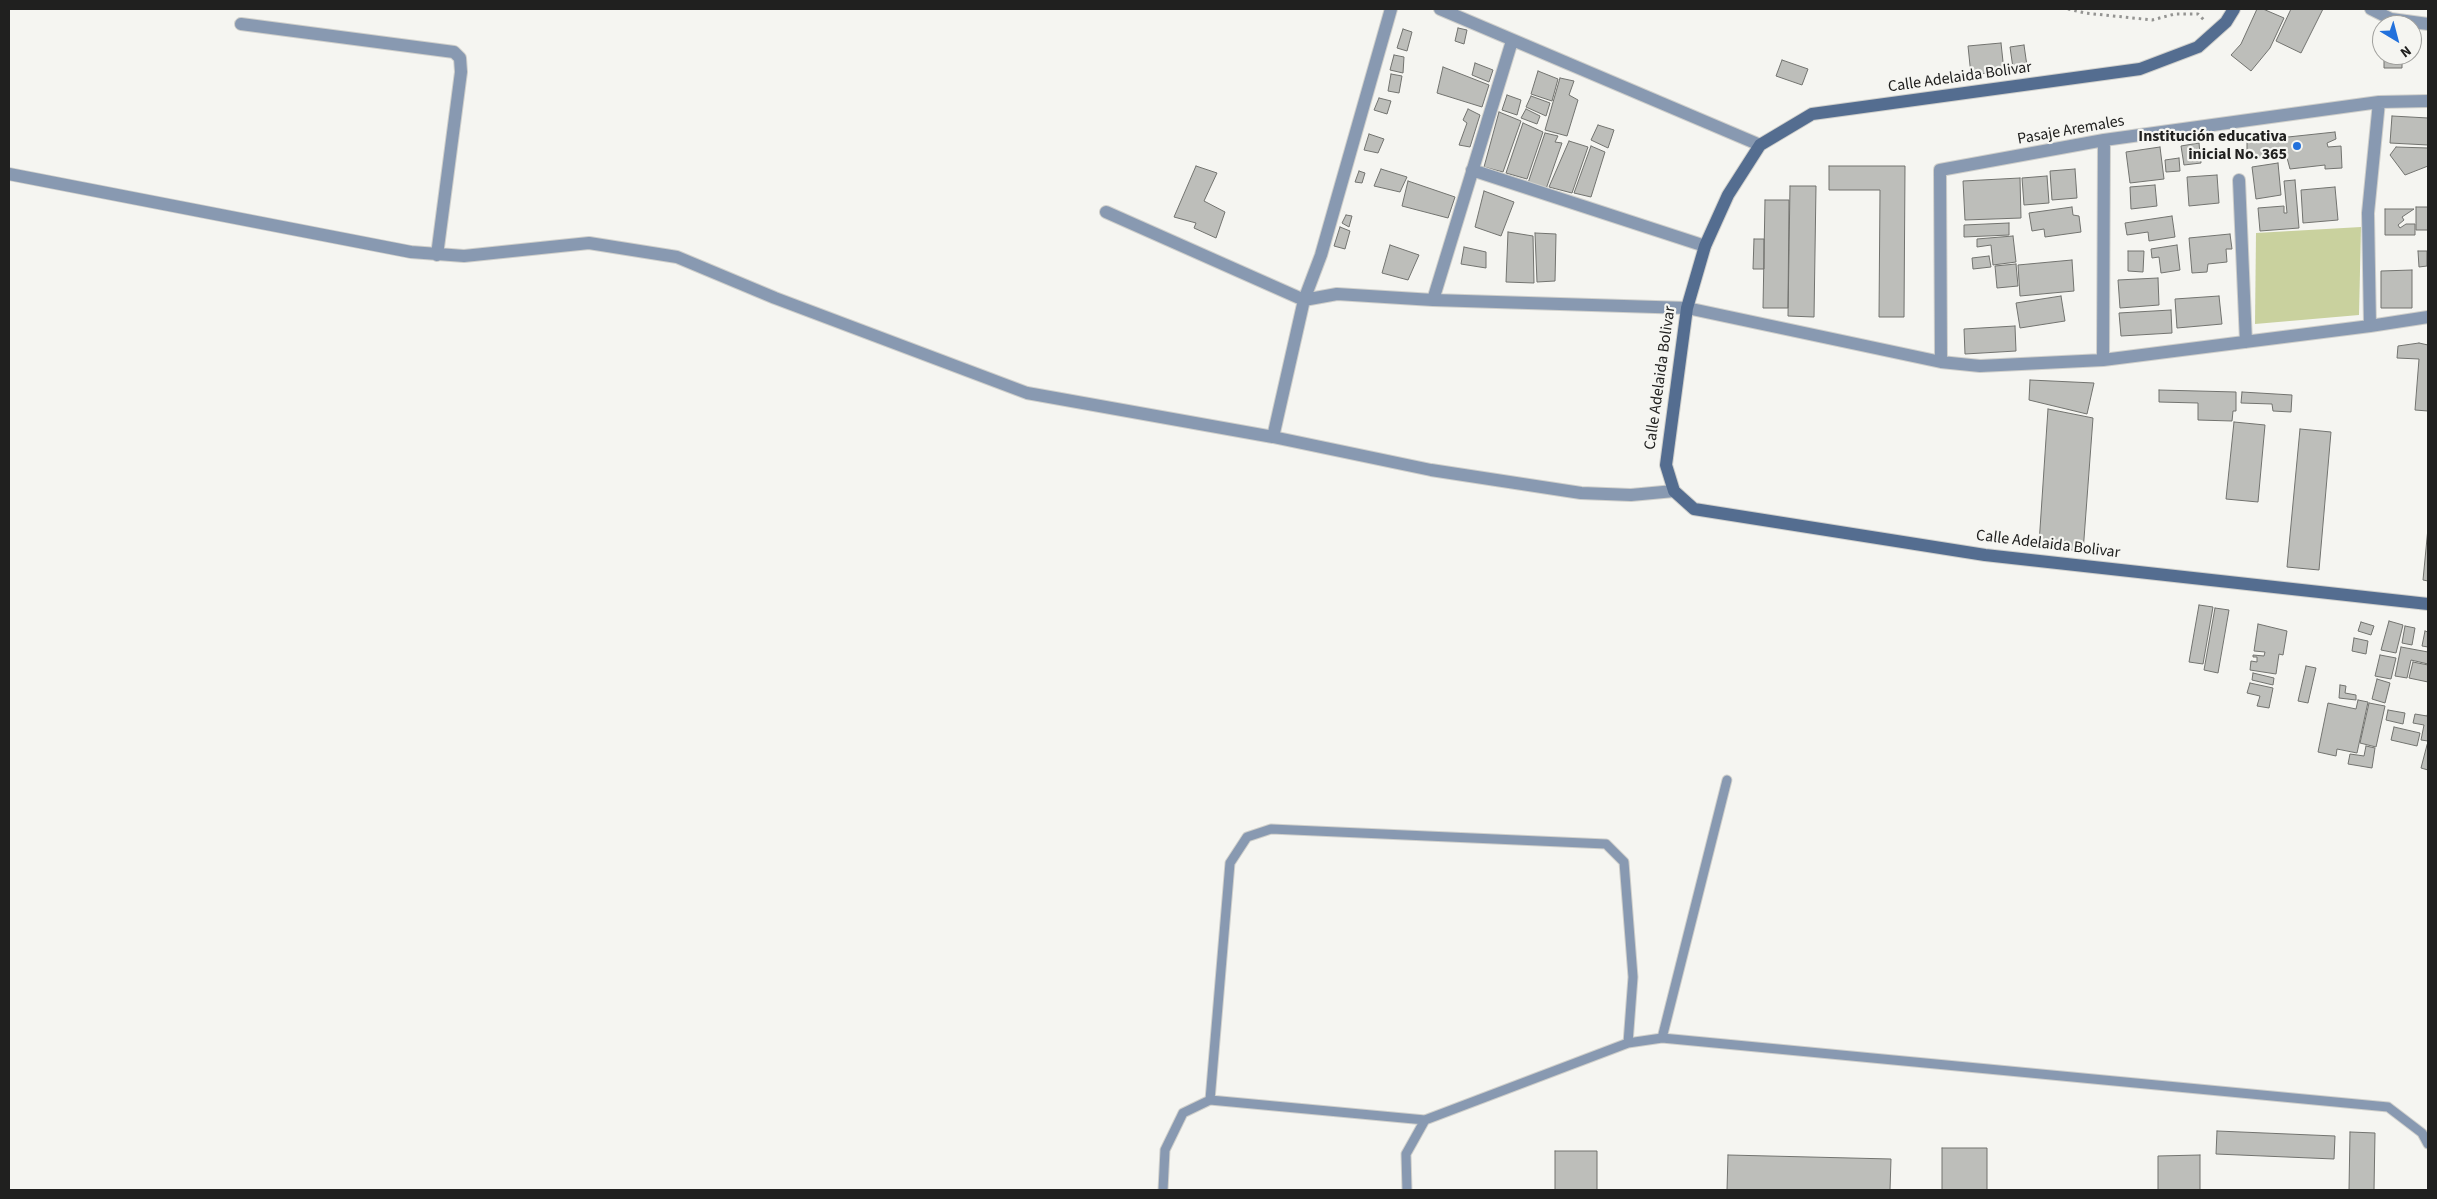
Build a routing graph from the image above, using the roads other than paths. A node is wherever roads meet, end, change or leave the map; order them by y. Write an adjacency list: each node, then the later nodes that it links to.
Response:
1 (1391, 9): 18 (street)
2 (1440, 9): 7 (street)
3 (2234, 9): 11 (main road, Calle Adelaida Bolivar)
4 (2371, 9): 6 (street)
5 (241, 24): 17 (street)
6 (2428, 24)
7 (1512, 41): 11 (street); 12 (street)
8 (2428, 101): 9 (street, Pasaje Aremales)
9 (2379, 102): 10 (street, Pasaje Aremales); 22 (street)
10 (2104, 140): 24 (street); 25 (street, Pasaje Aremales)
11 (1760, 145): 16 (main road, Calle Adelaida Bolivar)
12 (1472, 170): 16 (street); 19 (street)
13 (9, 174): 17 (street)
14 (2239, 180): 23 (street)
15 (1106, 212): 18 (street)
16 (1705, 246): 20 (main road, Calle Adelaida Bolivar)
17 (437, 255): 26 (street)
18 (1304, 300): 19 (street); 26 (street)
19 (1433, 300): 20 (street)
20 (1687, 308): 25 (street); 27 (main road, Calle Adelaida Bolivar)
21 (2428, 317): 22 (street)
22 (2370, 326): 23 (street)
23 (2246, 342): 24 (street)
24 (2103, 360): 25 (street)
25 (1941, 362)
26 (1272, 438): 27 (street)
27 (1674, 491): 28 (main road, Calle Adelaida Bolivar)
28 (2428, 604)
29 (1727, 780): 30 (lane)
30 (1662, 1038): 31 (lane); 34 (lane)
31 (1628, 1043): 32 (lane); 33 (lane)
32 (1210, 1100): 33 (lane); 35 (lane)
33 (1425, 1120): 36 (lane)
34 (2428, 1144)
35 (1163, 1190)
36 (1407, 1190)

